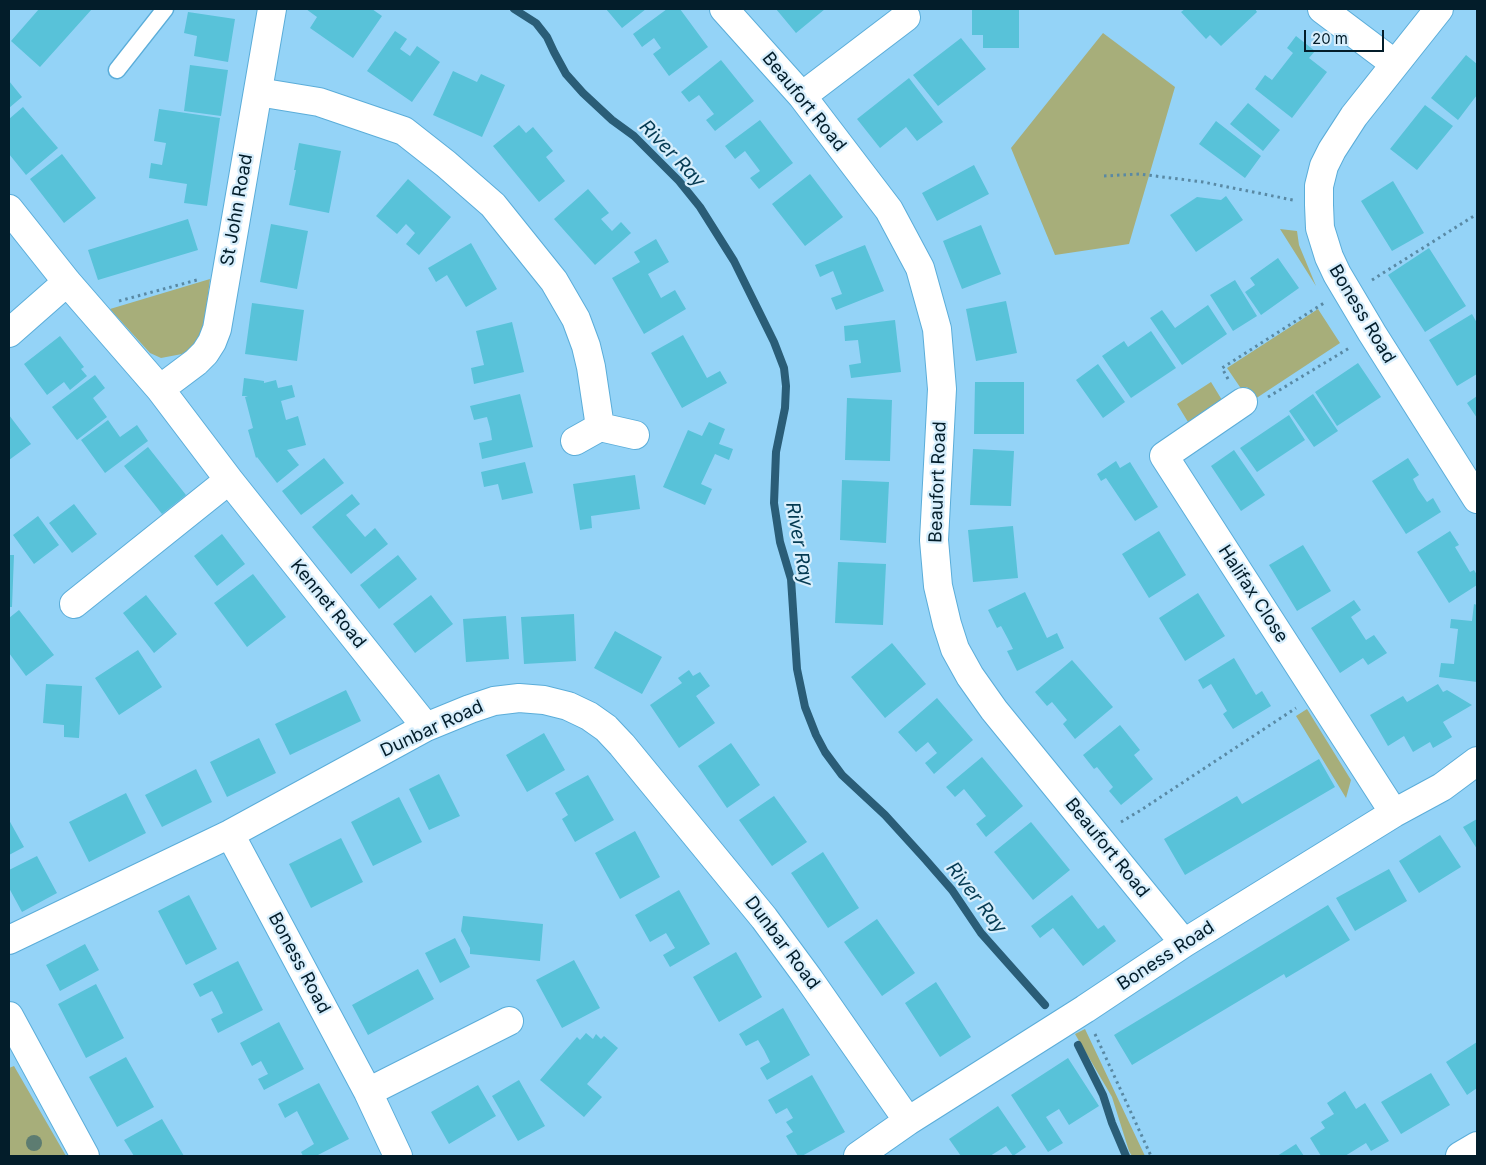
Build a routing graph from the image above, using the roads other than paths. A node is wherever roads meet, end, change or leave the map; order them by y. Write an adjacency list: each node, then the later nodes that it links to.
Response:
1 (166, 9): 8 (lane)
2 (271, 9): 9 (street, St John Road)
3 (724, 9): 10 (street, Beaufort Road)
4 (1322, 9): 7 (street)
5 (1439, 9): 7 (street, Boness Road)
6 (906, 17): 10 (street)
7 (1395, 64): 20 (street, Boness Road)
8 (117, 70)
9 (258, 92): 14 (street, St John Road); 16 (street)
10 (802, 96): 27 (street, Beaufort Road)
11 (9, 209): 12 (street, Kennet Road)
12 (67, 282): 13 (street); 14 (street, Kennet Road)
13 (9, 333)
14 (160, 388): 19 (street, Kennet Road)
15 (1243, 402): 24 (street, Halifax Close)
16 (600, 427): 17 (street); 18 (street)
17 (635, 435)
18 (576, 441)
19 (229, 480): 21 (street); 22 (street, Kennet Road)
20 (1477, 499)
21 (74, 604)
22 (426, 728): 25 (street, Dunbar Road); 31 (street, Dunbar Road)
23 (1477, 761): 24 (street, Boness Road)
24 (1394, 813): 27 (street, Boness Road)
25 (230, 834): 26 (street, Dunbar Road); 30 (street, Boness Road)
26 (9, 940)
27 (1184, 943): 31 (street, Boness Road)
28 (9, 1019): 33 (street)
29 (509, 1021): 30 (street)
30 (368, 1092): 34 (street, Boness Road)
31 (908, 1121): 35 (street, Boness Road)
32 (1477, 1146): 36 (street)
33 (85, 1156)
34 (398, 1156)
35 (858, 1156)
36 (1460, 1156)

